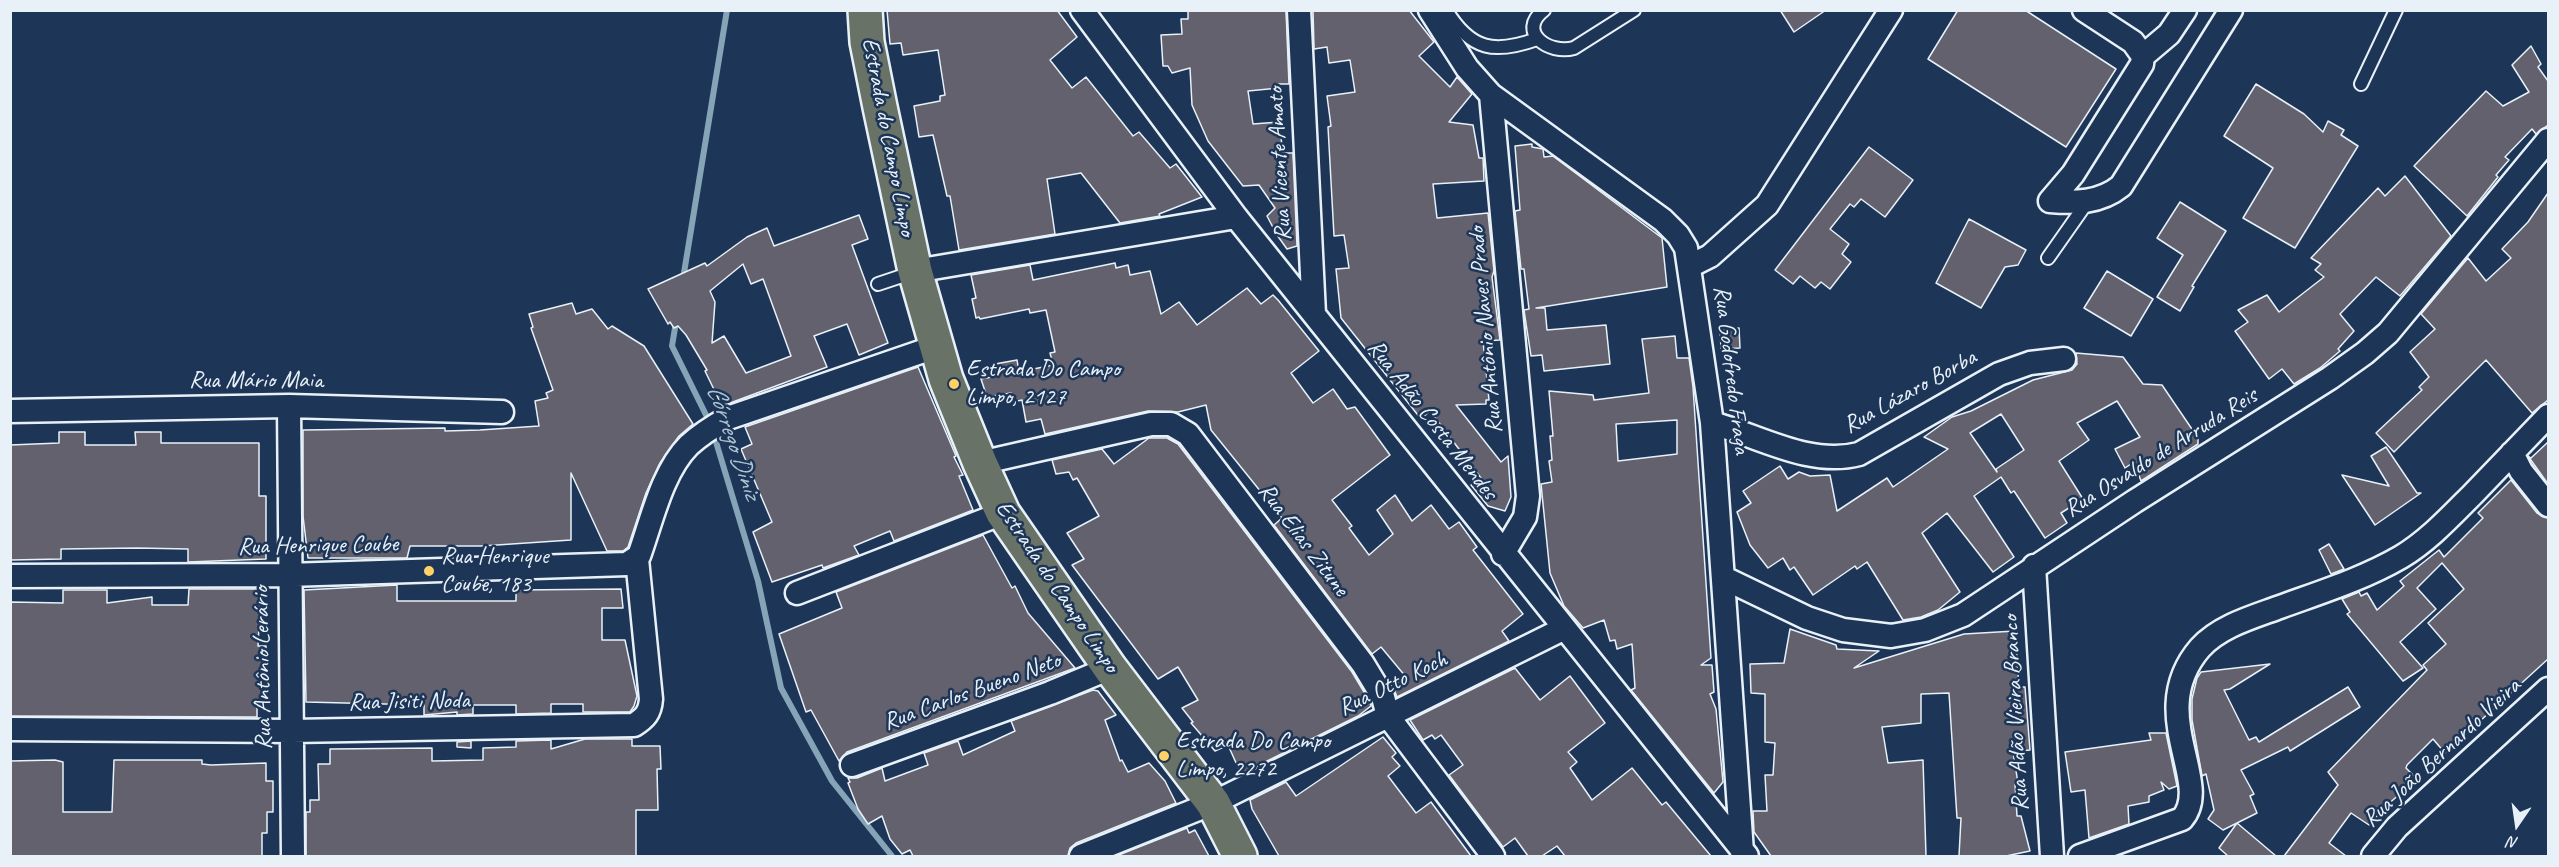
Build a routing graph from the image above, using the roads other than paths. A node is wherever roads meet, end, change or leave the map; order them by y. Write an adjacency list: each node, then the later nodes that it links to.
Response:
1 (865, 10): 23 (main road, Estrada do Campo Limpo)
2 (1082, 10): 13 (street, Rua Adão Costa Mendes)
3 (1299, 10): 25 (street, Rua Vicente Amato)
4 (1430, 10): 17 (street, Rua Godofredo Fraga)
5 (1446, 10): 14 (lane)
6 (1544, 10): 14 (lane)
7 (1634, 10): 14 (lane)
8 (1891, 10): 22 (street)
9 (2084, 10): 15 (street)
10 (2186, 10): 15 (street)
11 (2231, 10): 19 (street)
12 (2396, 10): 16 (lane)
13 (1099, 19): 20 (street, Rua Adão Costa Mendes)
14 (1537, 39)
15 (2143, 56): 19 (street)
16 (2361, 84)
17 (1491, 95): 22 (street, Rua Godofredo Fraga); 37 (street, Rua Antônio Naves Prado)
18 (2548, 140): 39 (street, Rua Osvaldo de Arruda Reis)
19 (2088, 201): 21 (lane)
20 (1236, 217): 23 (street); 25 (street, Rua Adão Costa Mendes)
21 (2048, 258)
22 (1690, 266): 32 (street, Rua Godofredo Fraga)
23 (915, 271): 24 (lane); 26 (main road, Estrada do Campo Limpo)
24 (878, 284)
25 (1314, 314): 37 (street, Rua Adão Costa Mendes)
26 (935, 347): 34 (main road, Estrada do Campo Limpo); 38 (street)
27 (2064, 359): 32 (street, Rua Lázaro Borba)
28 (289, 406): 29 (street, Rua Mário Maia); 30 (street, Rua Mário Maia); 40 (street, Rua Antônio Lerário)
29 (10, 411)
30 (502, 412)
31 (2548, 416): 33 (street)
32 (1712, 423): 42 (street, Rua Godofredo Fraga)
33 (2512, 453): 35 (street); 58 (street)
34 (981, 463): 36 (main road, Estrada do Campo Limpo); 47 (street, Rua Elias Zitune)
35 (2548, 505)
36 (1003, 513): 43 (street); 45 (main road, Estrada do Campo Limpo)
37 (1503, 554): 44 (street, Rua Adão Costa Mendes)
38 (632, 561): 40 (street, Rua Henrique Coube); 49 (street, Rua Jisiti Noda)
39 (2034, 566): 42 (street, Rua Osvaldo de Arruda Reis); 57 (street, Rua Adão Vieira Branco)
40 (288, 575): 41 (street, Rua Henrique Coube); 49 (street, Rua Antônio Lerário)
41 (10, 576)
42 (1724, 578): 52 (street, Rua Godofredo Fraga)
43 (797, 593)
44 (1563, 629): 47 (street, Rua Otto Koch); 52 (street, Rua Adão Costa Mendes)
45 (1110, 668): 50 (street, Rua Carlos Bueno Neto); 51 (main road, Estrada do Campo Limpo)
46 (2548, 689): 59 (street, Rua João Bernardo Vieira)
47 (1388, 716): 51 (street, Rua Otto Koch); 56 (street, Rua Elias Zitune)
48 (10, 729): 49 (street, Rua Jisiti Noda)
49 (292, 731): 53 (street, Rua Antônio Lerário)
50 (852, 765)
51 (1213, 803): 54 (street, Rua Otto Koch); 55 (main road, Estrada do Campo Limpo)
52 (1745, 854)
53 (293, 856)
54 (1081, 856)
55 (1240, 856)
56 (1493, 856)
57 (2052, 856)
58 (2080, 856)
59 (2373, 856)

